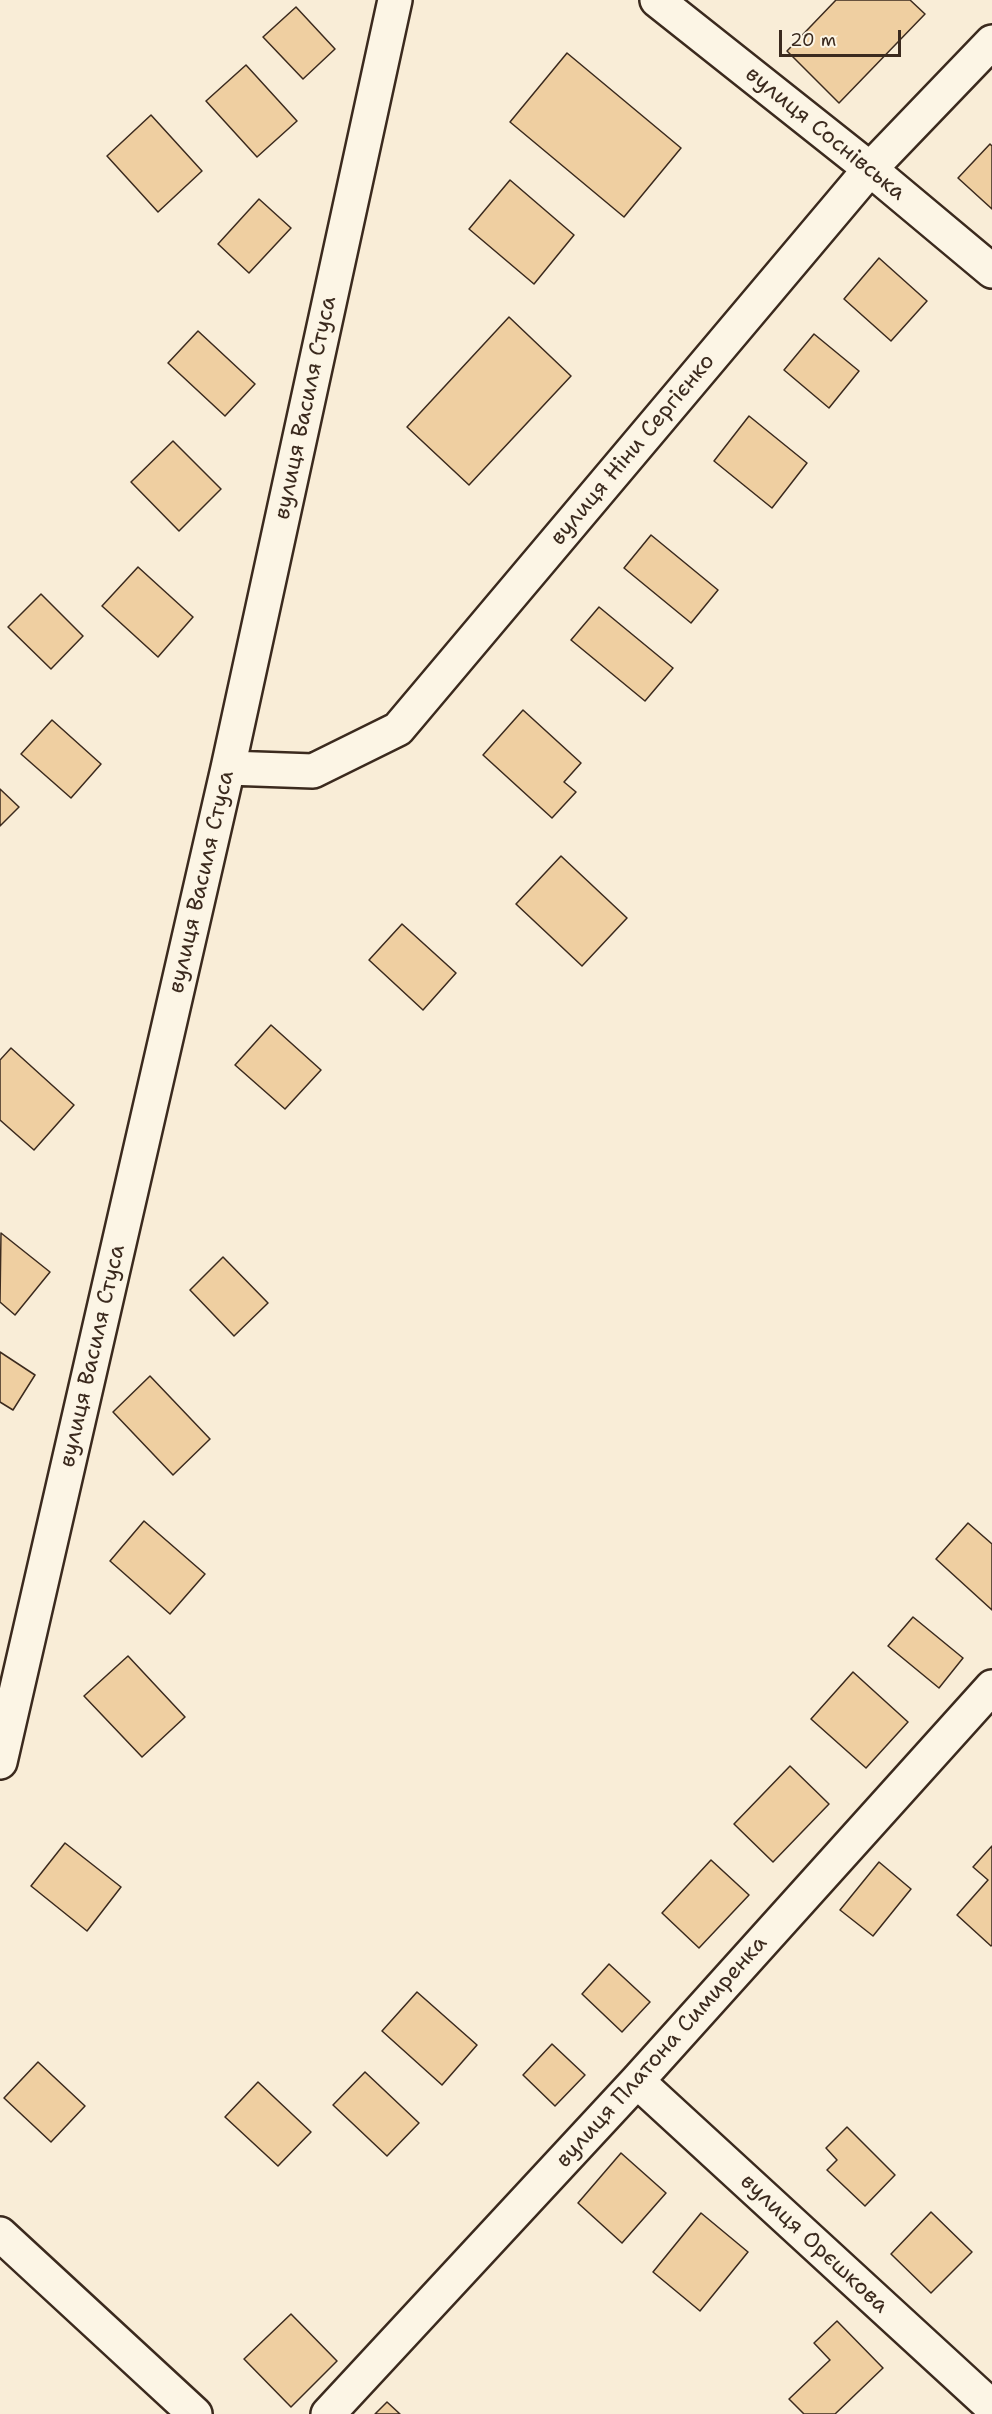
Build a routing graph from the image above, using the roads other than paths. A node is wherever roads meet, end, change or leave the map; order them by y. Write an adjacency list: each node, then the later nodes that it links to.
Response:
1 (395, 0): 6 (street, вулиця Василя Стуса)
2 (657, 0): 4 (street, вулиця Соснівська)
3 (992, 42): 4 (street, вулиця Ніни Сергієнко)
4 (870, 169): 5 (street, вулиця Соснівська); 6 (street, вулиця Ніни Сергієнко)
5 (992, 271)
6 (228, 768): 8 (street, вулиця Василя Стуса)
7 (990, 1694): 9 (street, вулиця Платона Симиренка)
8 (0, 1762)
9 (637, 2081): 11 (street, вулиця Орєшкова); 13 (street, вулиця Платона Симиренка)
10 (0, 2234): 12 (street)
11 (992, 2407)
12 (195, 2414)
13 (328, 2414)

